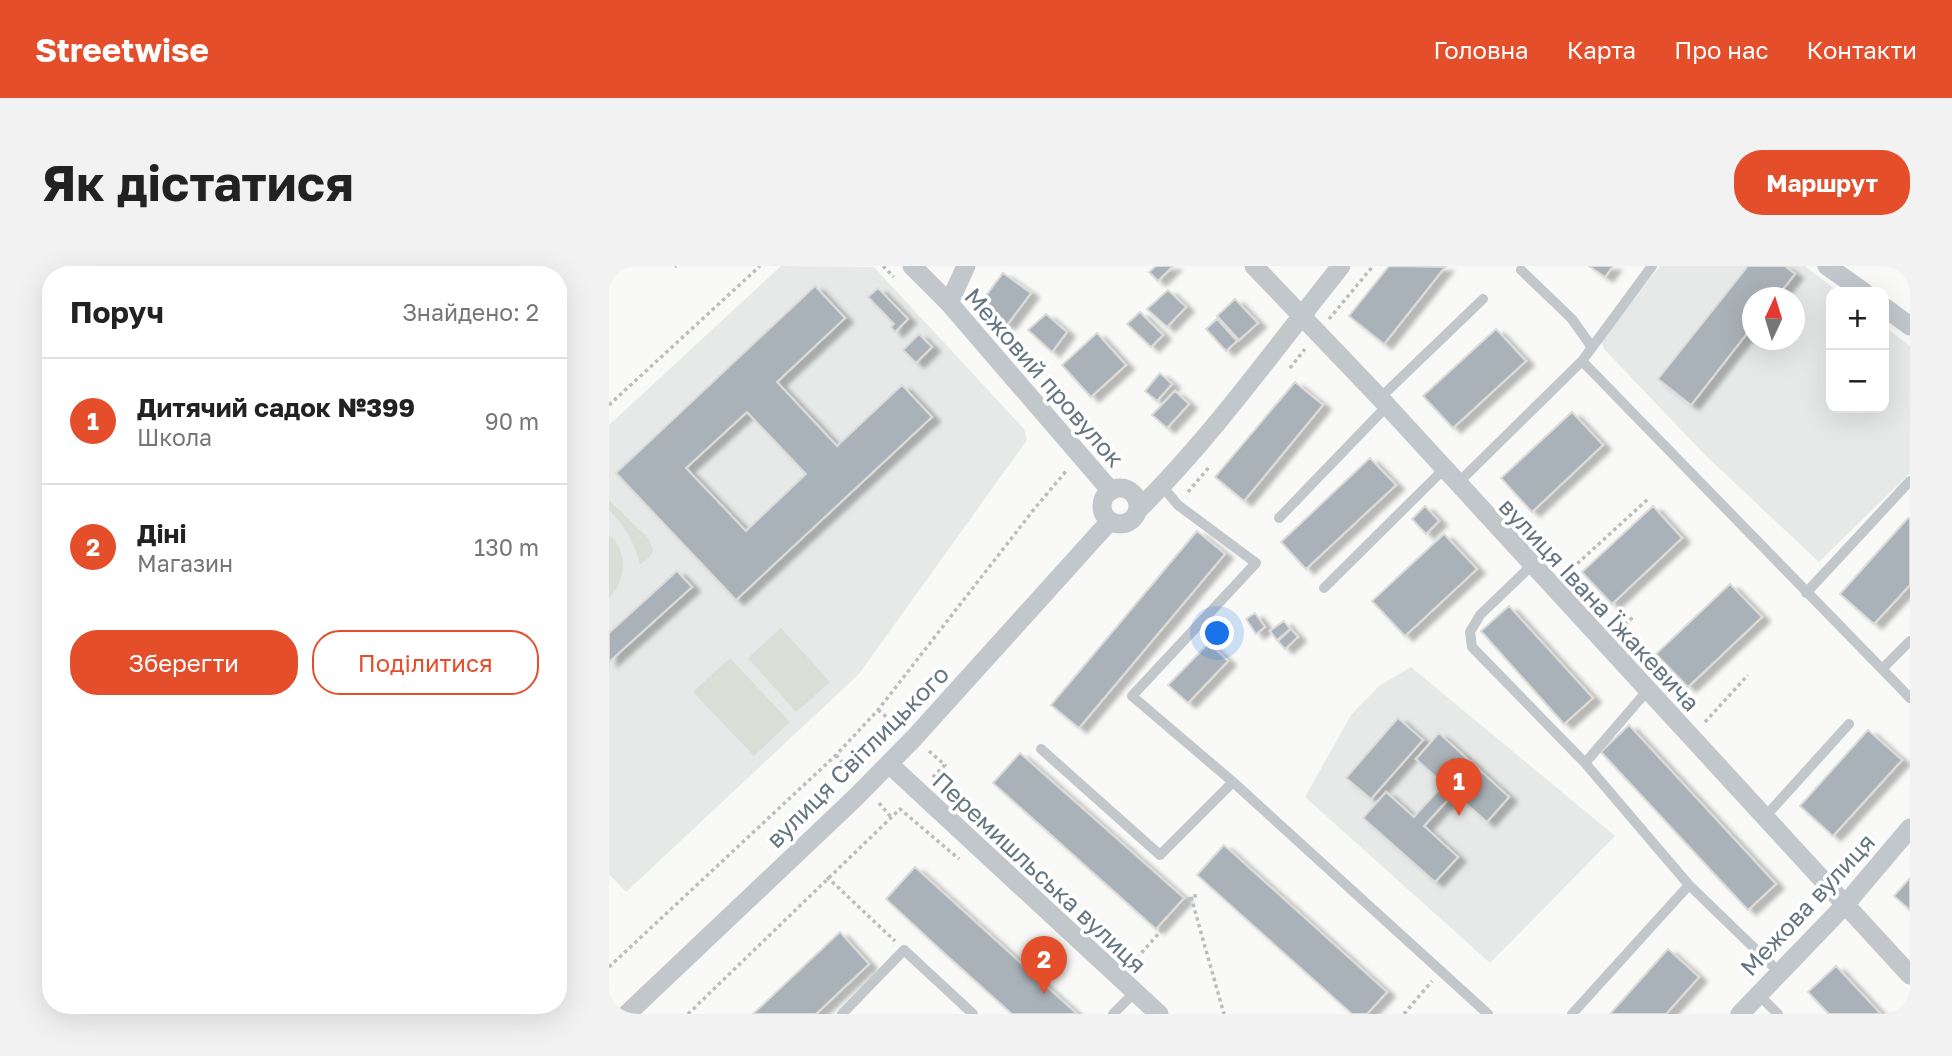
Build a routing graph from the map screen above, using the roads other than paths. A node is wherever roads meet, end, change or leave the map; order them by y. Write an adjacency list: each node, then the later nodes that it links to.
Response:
1 (912, 266): 10 (street, Межовий провулок)
2 (967, 266): 10 (street)
3 (1254, 266): 12 (street, вулиця Івана Їжакевича)
4 (1341, 266): 12 (street)
5 (1651, 266): 14 (lane)
6 (1827, 266): 8 (street)
7 (1521, 270): 14 (lane)
8 (1857, 287)
9 (1483, 299): 16 (lane)
10 (949, 303): 21 (street, Межовий провулок)
11 (1889, 311): 13 (street)
12 (1301, 315): 16 (street, вулиця Івана Їжакевича); 20 (street)
13 (1910, 326)
14 (1591, 346): 15 (lane)
15 (1581, 361): 19 (lane); 28 (lane)
16 (1384, 402): 17 (street, вулиця Івана Їжакевича); 24 (lane)
17 (1444, 469): 19 (street, вулиця Івана Їжакевича); 27 (lane)
18 (1910, 481): 22 (lane)
19 (1457, 484): 26 (street, вулиця Івана Їжакевича)
20 (1162, 486): 23 (street); 37 (lane)
21 (1111, 491): 23 (street); 25 (street)
22 (1906, 493): 28 (lane)
23 (1138, 510): 25 (street)
24 (1279, 518)
25 (1110, 521): 36 (street, вулиця Світлицького)
26 (1532, 565): 31 (street, вулиця Івана Їжакевича); 35 (lane)
27 (1324, 589)
28 (1807, 593): 30 (lane)
29 (1910, 641): 30 (lane)
30 (1882, 669): 32 (lane)
31 (1647, 691): 35 (lane); 38 (street, вулиця Івана Їжакевича)
32 (1910, 698)
33 (1849, 724): 38 (lane)
34 (1041, 749): 37 (lane)
35 (1585, 763): 40 (lane)
36 (888, 764): 44 (street, Перемишльська вулиця); 46 (street, вулиця Світлицького)
37 (1233, 782): 51 (lane)
38 (1764, 818): 41 (street, вулиця Івана Їжакевича)
39 (1910, 828): 41 (street, Межова вулиця)
40 (1689, 885): 42 (lane); 52 (lane)
41 (1844, 905): 42 (street, Межова вулиця); 43 (street, вулиця Івана Їжакевича)
42 (1779, 972): 45 (street, Межова вулиця)
43 (1910, 975)
44 (1134, 993): 49 (lane); 50 (street, Перемишльська вулиця)
45 (1758, 994): 53 (street, Межова вулиця); 54 (lane)
46 (627, 1014)
47 (842, 1014): 48 (lane)
48 (973, 1014)
49 (1112, 1014)
50 (1159, 1014)
51 (1488, 1014)
52 (1572, 1014)
53 (1740, 1014)
54 (1778, 1014)

